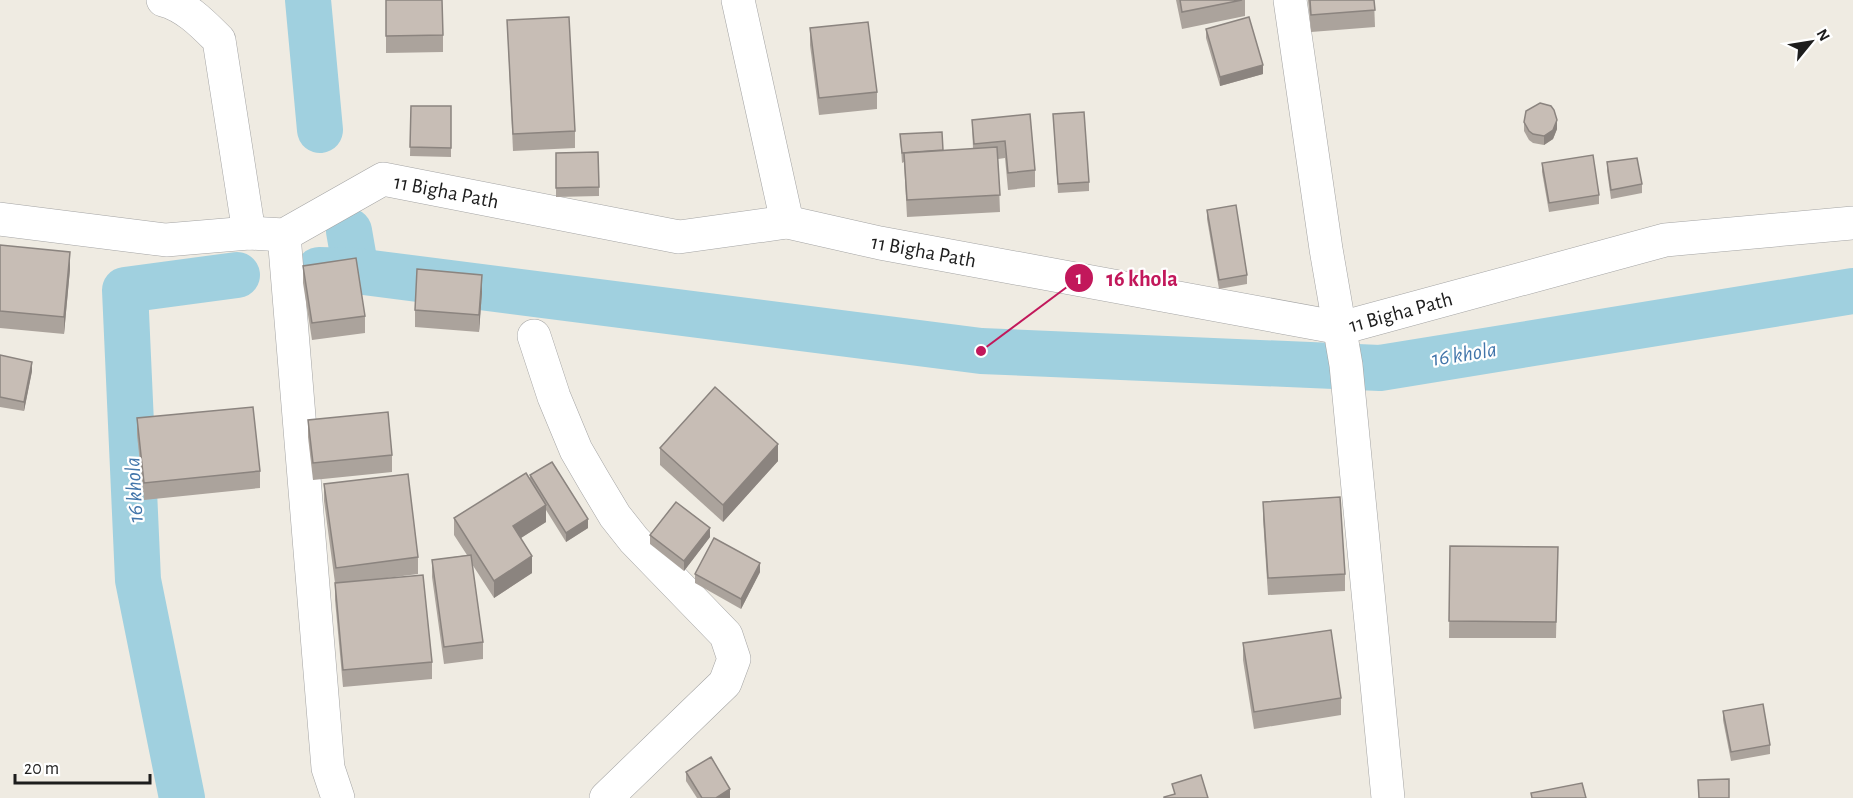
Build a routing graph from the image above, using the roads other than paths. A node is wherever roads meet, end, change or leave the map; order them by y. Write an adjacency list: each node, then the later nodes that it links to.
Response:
1 (163, 0): 7 (street)
2 (738, 0): 5 (street)
3 (1290, 0): 9 (street)
4 (0, 219): 7 (street)
5 (787, 222): 8 (street, 11 Bigha Path); 9 (street, 11 Bigha Path)
6 (1853, 223): 9 (street, 11 Bigha Path)
7 (249, 233): 8 (street)
8 (284, 235): 11 (street)
9 (1341, 328): 13 (street)
10 (534, 336): 12 (street)
11 (338, 798)
12 (606, 798)
13 (1388, 798)

